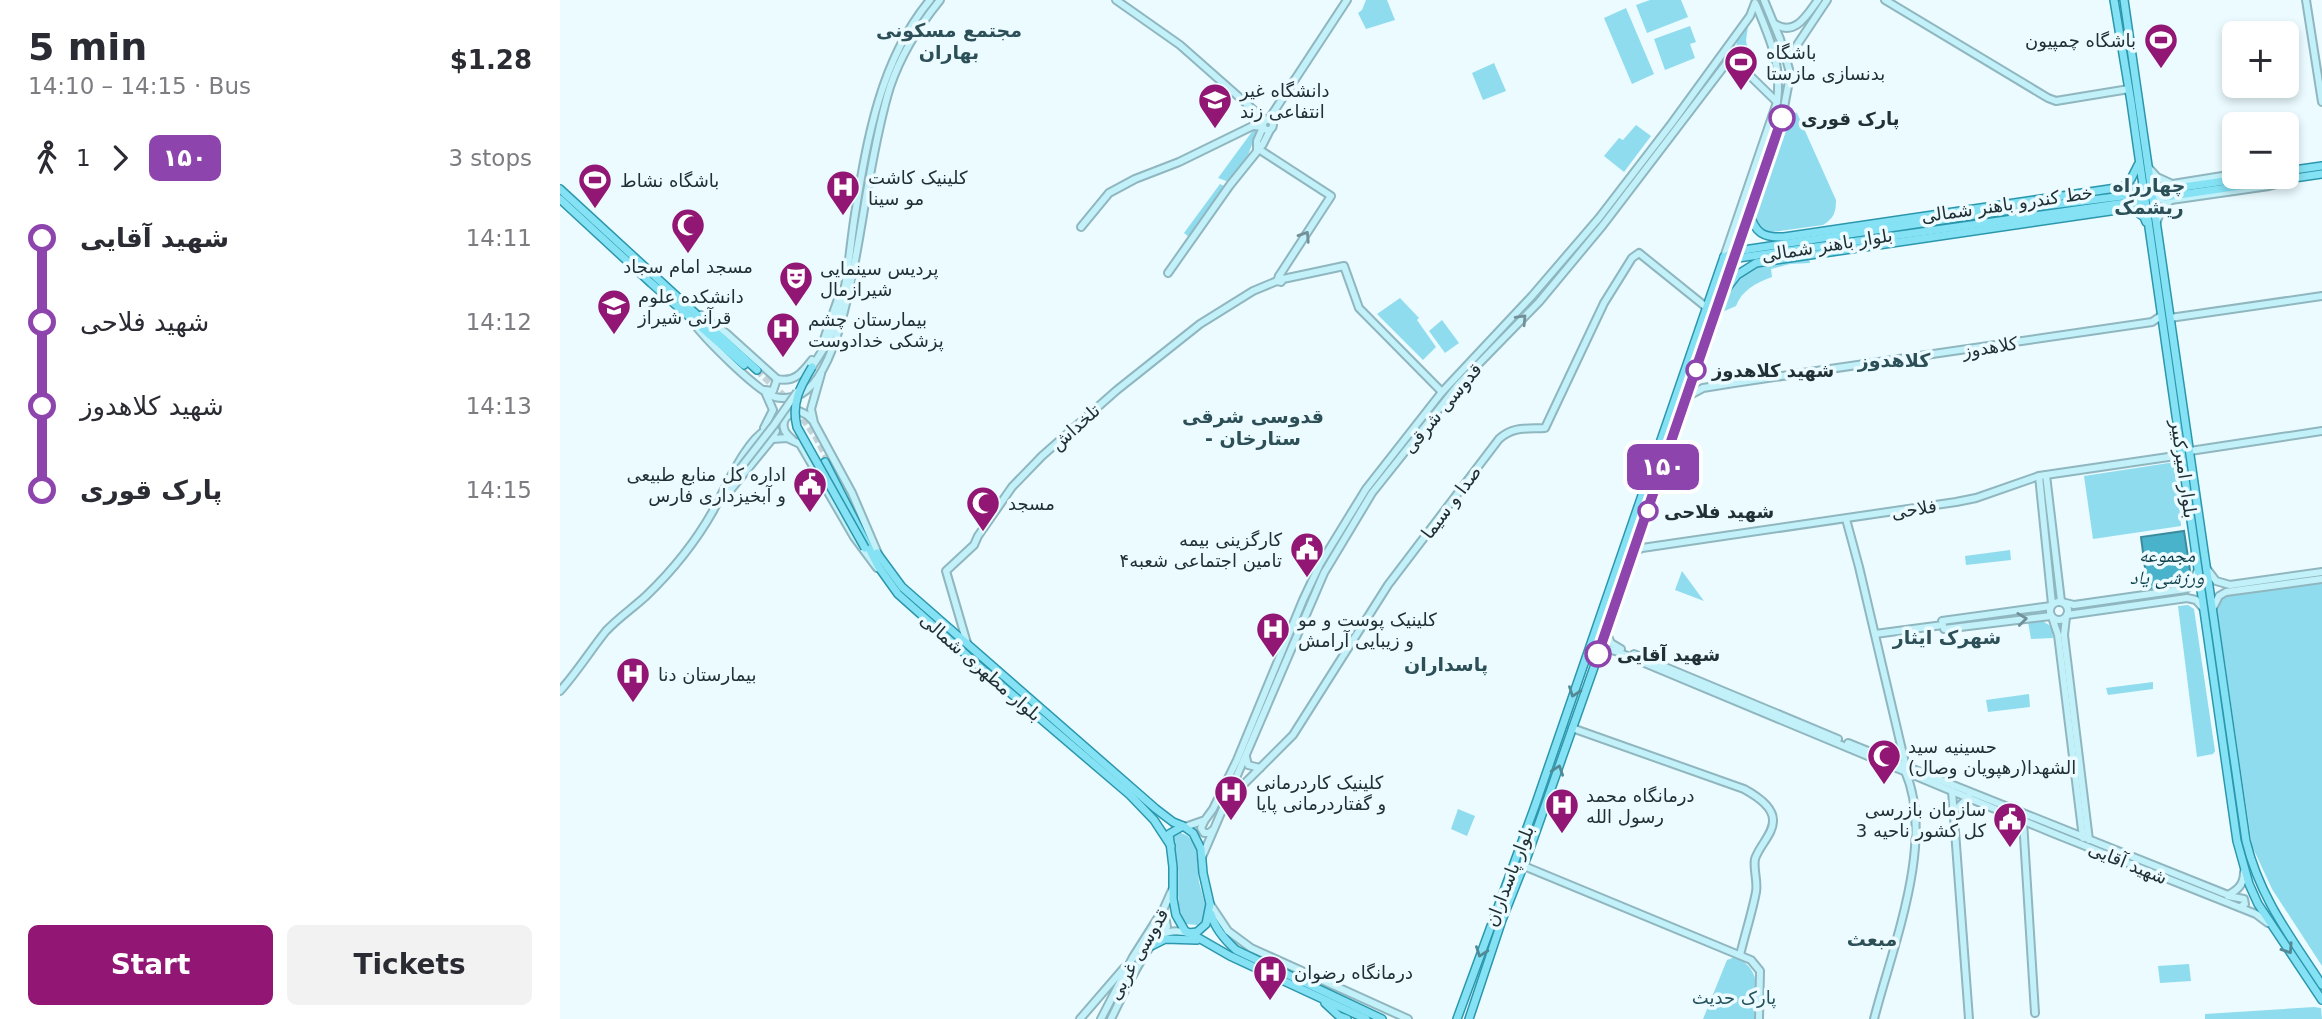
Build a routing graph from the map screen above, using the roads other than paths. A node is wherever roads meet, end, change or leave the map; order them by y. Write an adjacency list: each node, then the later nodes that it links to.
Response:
1 (930, 0): 59 (street)
2 (940, 0): 71 (street)
3 (1116, 0): 23 (street)
4 (1348, 0): 23 (street)
5 (1764, 0): 13 (street)
6 (1827, 0): 12 (street)
7 (1885, 0): 18 (street)
8 (2114, 0): 18 (main road, بلوار امیرکبیر)
9 (2124, 0): 20 (main road, بلوار امیرکبیر)
10 (2306, 0): 22 (street)
11 (1755, 1): 17 (street, قدوسی شرقی); 21 (street)
12 (1818, 4): 14 (street); 15 (street)
13 (1774, 24): 14 (street); 16 (street)
14 (1794, 27): 15 (street)
15 (1801, 38): 16 (street)
16 (1787, 60): 40 (street)
17 (1698, 87): 19 (street); 68 (street, قدوسی شرقی)
18 (2129, 89): 20 (main road, بلوار امیرکبیر)
19 (1704, 93): 21 (street, قدوسی شرقی); 69 (street, قدوسی شرقی, one-way to 19)
20 (2135, 101): 25 (main road, بلوار امیرکبیر); 26 (main road, بلوار امیرکبیر)
21 (1777, 102): 53 (street)
22 (2322, 102)
23 (1267, 124): 24 (street); 43 (street)
24 (1257, 148): 57 (street); 58 (street, one-way to 24)
25 (2138, 161): 34 (main road); 44 (main road, بلوار امیرکبیر)
26 (2147, 165): 32 (street); 44 (main road, بلوار امیرکبیر)
27 (2322, 166): 29 (main road)
28 (2299, 171): 29 (main road)
29 (2305, 172): 30 (main road); 36 (main road)
30 (2322, 174)
31 (2222, 176): 32 (street)
32 (2171, 184): 36 (street)
33 (2222, 184): 36 (main road)
34 (2123, 187): 38 (main road); 39 (main road, خط کندرو باهنر شمالی)
35 (560, 189): 63 (main road)
36 (2166, 196): 44 (street)
37 (560, 199): 63 (main road)
38 (2131, 202): 41 (main road, بلوار باهنر شمالی); 44 (main road); 45 (main road, بلوار باهنر شمالی); 47 (main road, خط کندرو باهنر شمالی)
39 (1970, 209): 41 (main road); 42 (main road, خط کندرو باهنر شمالی)
40 (1749, 212): 46 (main road, خط کندرو باهنر شمالی); 51 (street)
41 (1989, 213): 45 (main road, بلوار باهنر شمالی)
42 (1909, 218): 45 (main road); 46 (main road, خط کندرو باهنر شمالی)
43 (1081, 227)
44 (2152, 227): 56 (main road, بلوار امیرکبیر)
45 (1885, 233): 47 (main road); 48 (main road, بلوار باهنر شمالی)
46 (1784, 237): 49 (main road)
47 (1912, 239): 54 (main road, خط کندرو باهنر شمالی)
48 (1842, 240): 49 (main road, بلوار باهنر شمالی); 50 (main road, بلوار باهنر شمالی)
49 (1799, 242): 51 (main road, بلوار باهنر شمالی)
50 (1808, 248): 52 (main road, بلوار باهنر شمالی); 54 (main road)
51 (1737, 251): 53 (main road, بلوار باهنر شمالی); 55 (main road, بلوار پاسداران)
52 (1781, 252): 54 (main road); 55 (main road, بلوار باهنر شمالی)
53 (1724, 257): 55 (main road, بلوار باهنر شمالی); 62 (main road, بلوار پاسداران)
54 (1791, 257): 60 (main road, خط کندرو باهنر شمالی)
55 (1733, 260): 60 (main road, بلوار پاسداران)
56 (2158, 268): 64 (main road, بلوار امیرکبیر); 65 (main road, بلوار امیرکبیر)
57 (1168, 273)
58 (1280, 278): 80 (street); 119 (street, تلخداش)
59 (844, 292): 70 (street); 73 (street)
60 (1722, 294): 75 (main road, بلوار پاسداران)
61 (2322, 296): 65 (street)
62 (1706, 306): 89 (main road, بلوار پاسداران); 133 (street, صدا و سیما)
63 (690, 313): 72 (main road); 74 (street); 78 (street)
64 (2161, 316): 66 (street, کلاهدوز); 67 (main road, بلوار امیرکبیر)
65 (2170, 318): 88 (main road, بلوار امیرکبیر)
66 (2152, 323): 67 (street); 77 (street, کلاهدوز)
67 (2164, 332): 88 (main road, بلوار امیرکبیر)
68 (1486, 344): 69 (street); 80 (street, قدوسی شرقی)
69 (1492, 349): 100 (street, قدوسی شرقی)
70 (812, 367): 79 (main road, bridge)
71 (822, 369): 76 (street); 83 (street)
72 (755, 371)
73 (799, 376): 74 (street); 76 (street)
74 (777, 379): 78 (street)
75 (1692, 382): 77 (street); 81 (main road, بلوار پاسداران)
76 (808, 387): 78 (street)
77 (1703, 388): 81 (street, کلاهدوز)
78 (763, 390): 85 (street)
79 (798, 391): 92 (street, bridge); 102 (main road, bridge)
80 (1442, 392): 100 (street, قدوسی شرقی)
81 (1688, 396): 90 (main road, بلوار پاسداران)
82 (788, 415): 83 (street); 85 (street); 87 (street)
83 (814, 423): 97 (street)
84 (2322, 431): 88 (street, فلاحی)
85 (761, 432): 86 (street); 92 (street)
86 (772, 439): 87 (street); 92 (street)
87 (796, 441): 102 (street)
88 (2186, 453): 91 (street, فلاحی); 98 (main road, بلوار امیرکبیر); 99 (main road, بلوار امیرکبیر)
89 (1652, 465): 90 (main road); 172 (main road, بلوار پاسداران, one-way to 172)
90 (1663, 467): 94 (main road, بلوار پاسداران)
91 (2042, 476): 93 (street, فلاحی); 107 (street)
92 (719, 500): 129 (street)
93 (1846, 519): 95 (street, فلاحی); 124 (street)
94 (1638, 539): 95 (street); 96 (main road, بلوار پاسداران)
95 (1642, 548): 96 (street, فلاحی)
96 (1633, 551): 122 (main road, بلوار پاسداران)
97 (879, 558): 102 (main road, بلوار مطهرى شمالى); 123 (main road, بلوار مطهرى شمالى)
98 (2207, 567): 104 (street); 114 (main road, بلوار امیرکبیر)
99 (2198, 570): 105 (street); 113 (main road, بلوار امیرکبیر)
100 (1321, 572): 132 (street, قدوسی شرقی); 143 (street, قدوسی شرقی)
101 (2322, 572): 104 (street)
102 (884, 576): 142 (main road, بلوار مطهرى شمالى)
103 (2322, 579): 104 (street)
104 (2231, 588): 114 (street)
105 (2185, 589): 106 (street); 108 (street)
106 (2159, 593): 109 (street); 112 (street)
107 (2059, 597): 110 (street); 112 (street); 117 (street)
108 (2187, 598): 109 (street); 113 (street)
109 (2160, 602): 112 (street)
110 (2052, 605): 111 (street); 118 (street)
111 (2042, 608): 115 (street); 116 (street)
112 (2075, 608): 117 (street)
113 (2204, 609): 131 (main road, بلوار امیرکبیر)
114 (2213, 610): 131 (main road, بلوار امیرکبیر)
115 (1983, 615): 120 (street); 121 (street)
116 (2043, 616): 118 (street); 120 (street, one-way to 116)
117 (2066, 616): 118 (street); 125 (street)
118 (2052, 617): 125 (street)
119 (961, 624): 123 (street); 126 (street)
120 (1984, 624): 121 (street)
121 (1943, 625): 124 (street)
122 (1606, 632): 127 (street); 128 (main road, بلوار پاسداران)
123 (953, 633): 126 (main road, بلوار مطهرى شمالى)
124 (1875, 634): 134 (street)
125 (2061, 635): 147 (street)
126 (967, 645): 141 (main road, بلوار مطهرى شمالى)
127 (1612, 647): 128 (street); 134 (street, شهید آقایی)
128 (1597, 658): 130 (main road, بلوار پاسداران)
129 (560, 691)
130 (1572, 728): 150 (main road, بلوار پاسداران, one-way to 130); 165 (street)
131 (2227, 747): 151 (main road, بلوار امیرکبیر); 156 (main road, بلوار امیرکبیر)
132 (1246, 757): 133 (street); 139 (street, قدوسی شرقی)
133 (1260, 768): 139 (street, صدا و سیما)
134 (1905, 769): 135 (street, شهید آقایی); 136 (street); 147 (street, شهید آقایی)
135 (1917, 776): 136 (street); 137 (street, شهید آقایی)
136 (1911, 784): 182 (street)
137 (1952, 791): 138 (street, شهید آقایی); 140 (street)
138 (1969, 797): 140 (street); 144 (street, شهید آقایی)
139 (1225, 803): 146 (street, قدوسی شرقی)
140 (1954, 811): 183 (street)
141 (1159, 812): 142 (main road); 145 (main road, بلوار مطهرى شمالى)
142 (1154, 820): 148 (main road, بلوار مطهرى شمالى)
143 (1205, 820): 145 (street); 146 (street)
144 (2023, 821): 155 (street, شهید آقایی); 171 (street)
145 (1184, 827): 148 (main road); 149 (main road)
146 (1213, 830): 149 (street, قدوسی شرقی)
147 (2086, 839): 153 (street, شهید آقایی)
148 (1171, 846): 152 (main road)
149 (1202, 857): 154 (main road)
150 (1524, 866): 165 (street); 173 (main road, بلوار پاسداران)
151 (2243, 866): 153 (street); 158 (main road, بلوار امیرکبیر)
152 (1173, 888): 157 (street, قدوسی غربی); 159 (main road)
153 (2228, 895): 155 (street)
154 (1210, 904): 159 (main road); 162 (main road); 180 (street)
155 (2238, 906): 158 (street, شهید آقایی)
156 (2281, 924): 167 (main road); 168 (main road, بلوار امیرکبیر)
157 (1153, 926): 160 (street); 166 (street, قدوسی غربی)
158 (2272, 926): 170 (main road, بلوار امیرکبیر, one-way to 170)
159 (1189, 933): 160 (street, قدوسی غربی); 161 (main road)
160 (1161, 935): 163 (street, قدوسی غربی)
161 (1201, 940): 163 (main road); 164 (main road)
162 (1225, 940): 164 (main road); 179 (main road)
163 (1151, 946): 176 (street, قدوسی غربی)
164 (1221, 952): 169 (main road)
165 (1740, 955): 181 (street)
166 (1133, 957): 174 (street); 175 (street, قدوسی غربی)
167 (2322, 977)
168 (2322, 985)
169 (1319, 998): 177 (main road); 178 (main road)
170 (2322, 1000)
171 (2035, 1013)
172 (1457, 1018)
173 (1470, 1018)
174 (1080, 1019)
175 (1101, 1019)
176 (1111, 1019)
177 (1347, 1019)
178 (1366, 1019)
179 (1382, 1019)
180 (1408, 1019)
181 (1759, 1019)
182 (1874, 1019)
183 (1969, 1019)

